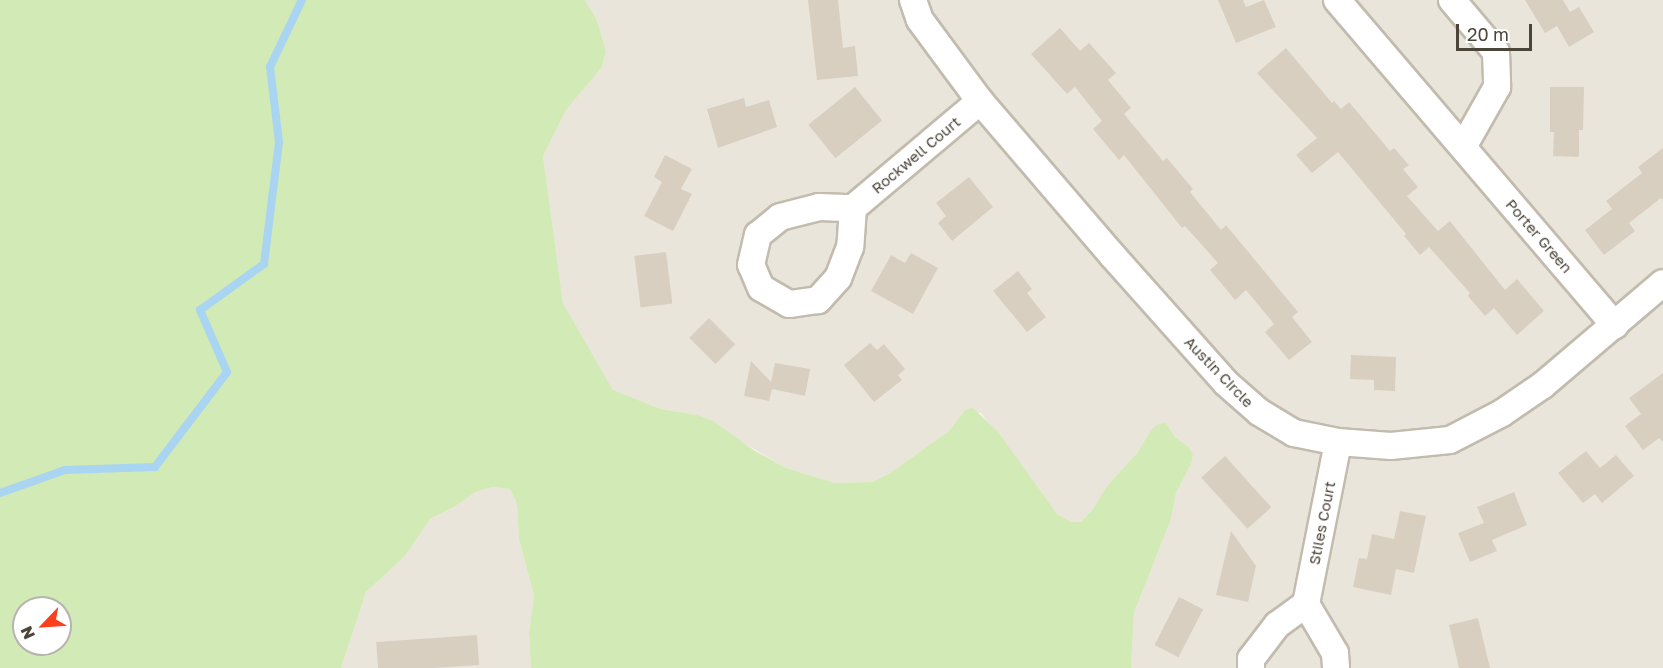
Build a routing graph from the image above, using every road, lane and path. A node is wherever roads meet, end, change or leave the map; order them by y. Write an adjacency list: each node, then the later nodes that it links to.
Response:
1 (913, 0): 4 (street, Austin Circle)
2 (1337, 0): 5 (street, Porter Green)
3 (1452, 0): 5 (street)
4 (980, 101): 6 (street, Rockwell Court); 9 (street, Austin Circle)
5 (1463, 147): 8 (street, Porter Green)
6 (853, 208): 6 (street)
7 (1663, 284): 8 (street, Austin Circle)
8 (1615, 325): 9 (street, Austin Circle)
9 (1338, 442): 10 (street, Stiles Court)
10 (1306, 604): 11 (street); 12 (street)
11 (1251, 668)
12 (1336, 668)

